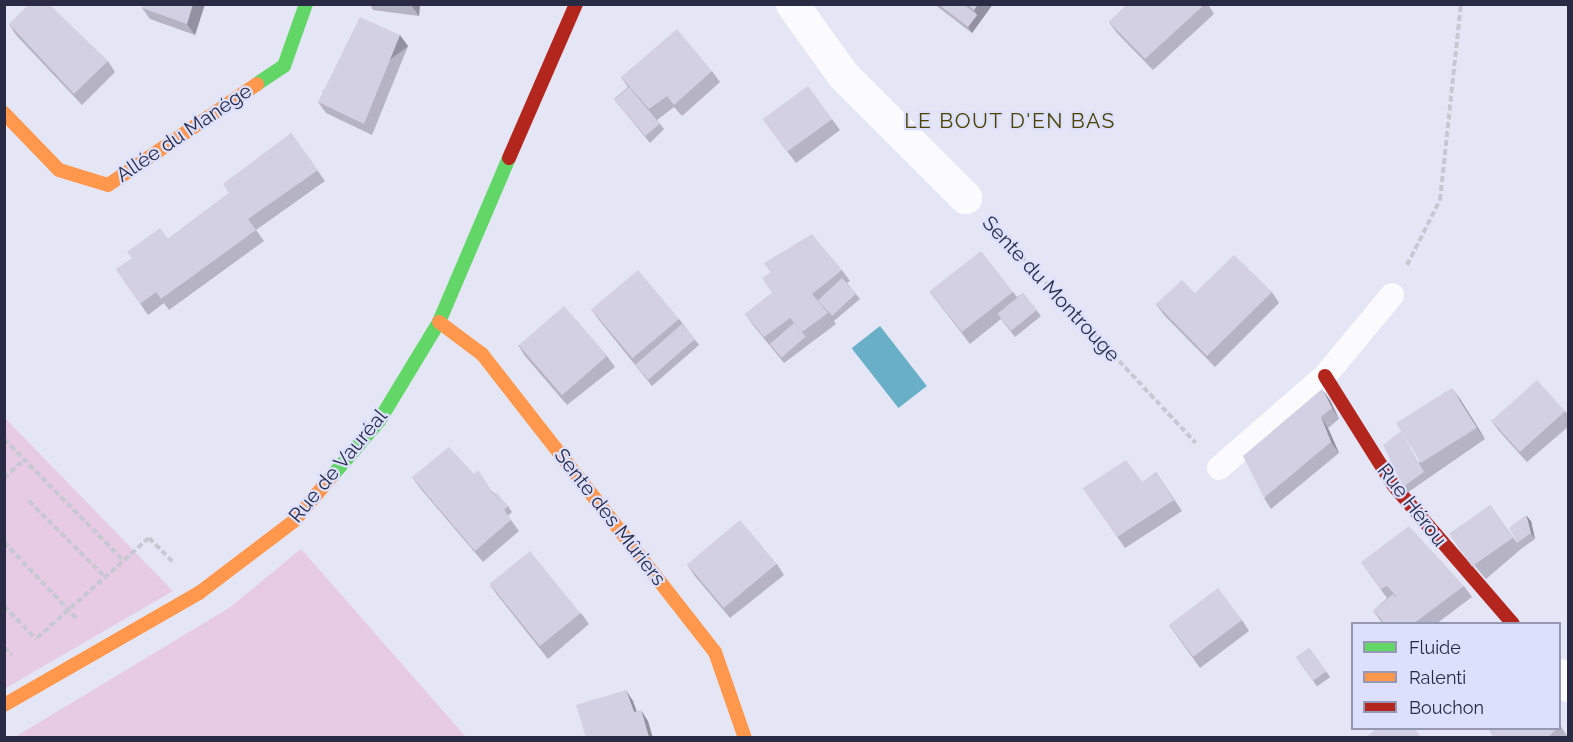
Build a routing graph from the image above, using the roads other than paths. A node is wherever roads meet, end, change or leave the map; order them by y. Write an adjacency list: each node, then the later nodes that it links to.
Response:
1 (306, 4): 4 (street, Allée du Manége)
2 (576, 4): 7 (street, Rue de Vauréal)
3 (792, 4): 5 (street)
4 (4, 113)
5 (965, 197)
6 (1392, 295): 8 (lane)
7 (439, 321): 11 (street, Rue de Vauréal); 12 (street, Sente des Mûriers)
8 (1325, 376): 9 (lane); 10 (street, Rue Hérou)
9 (1219, 468)
10 (1511, 622)
11 (4, 705)
12 (745, 738)

